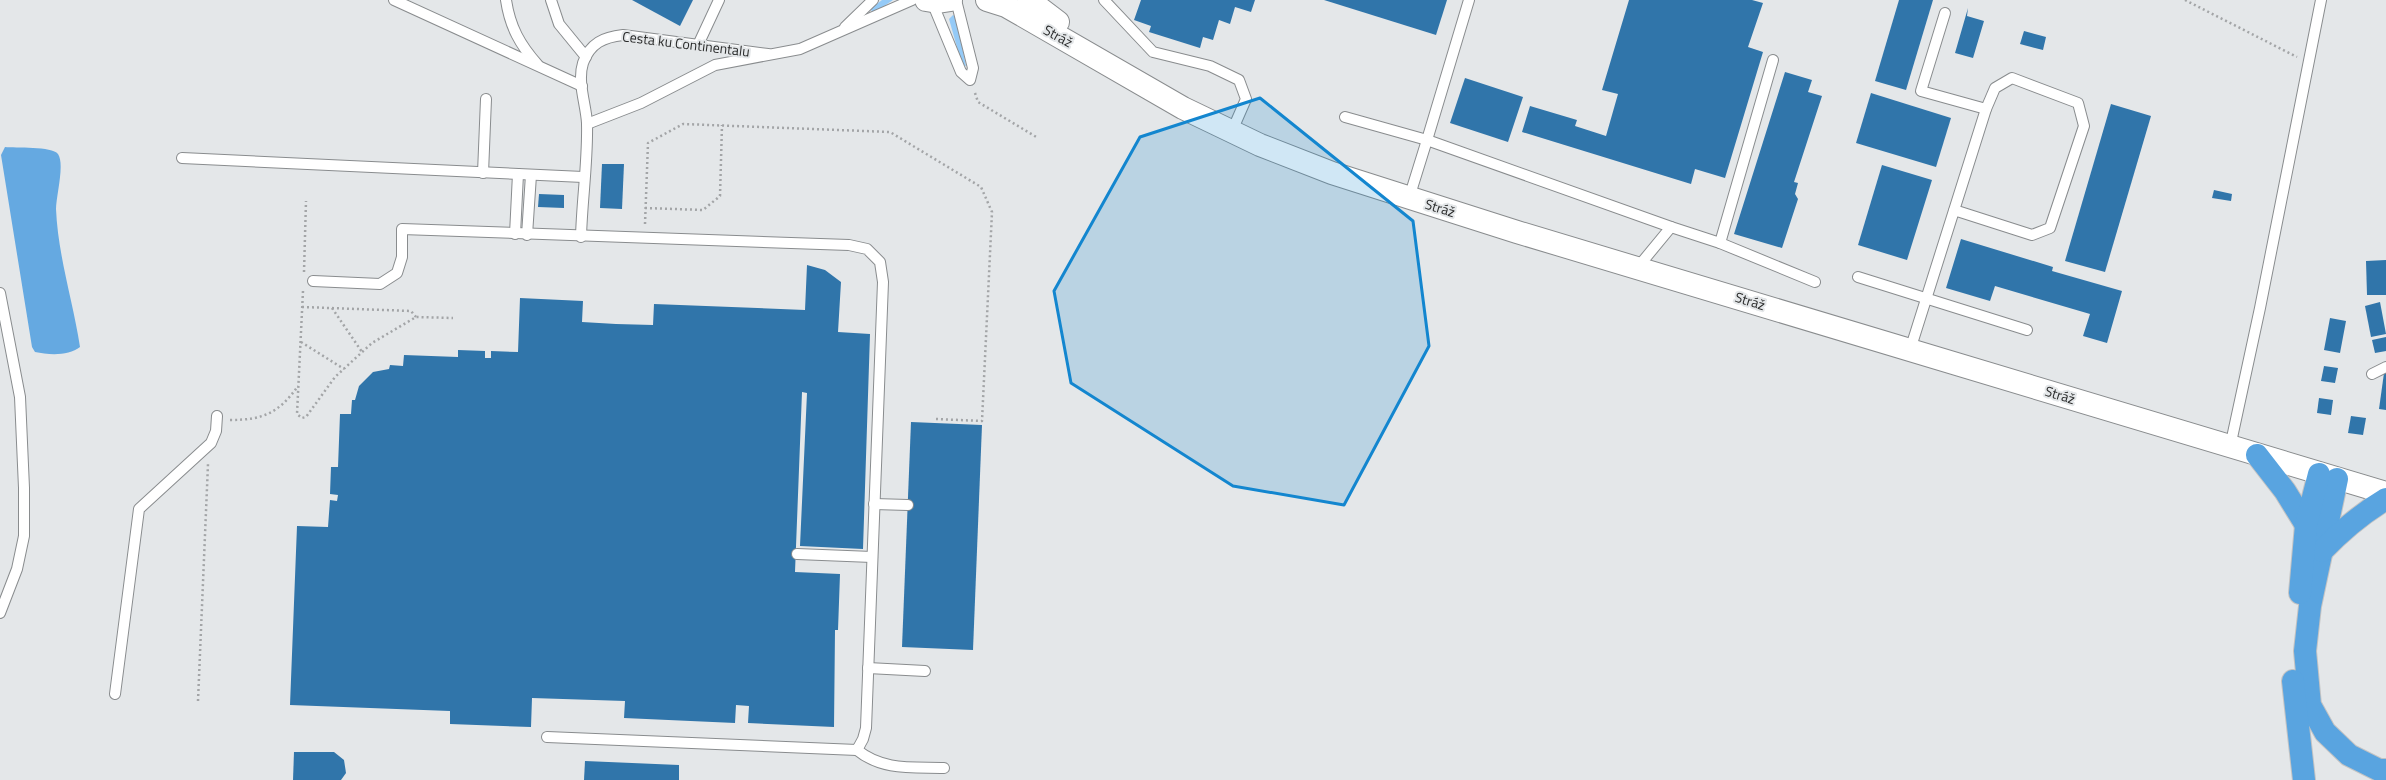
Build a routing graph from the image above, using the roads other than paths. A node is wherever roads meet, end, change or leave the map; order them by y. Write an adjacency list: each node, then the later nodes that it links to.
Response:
1 (394, 0): 19 (lane)
2 (506, 0): 19 (lane)
3 (551, 0): 17 (lane)
4 (718, 0): 15 (lane)
5 (873, 0): 14 (lane, Cesta ku Continentalu)
6 (930, 0): 7 (lane); 14 (lane, Cesta ku Continentalu)
7 (956, 0)
8 (987, 0): 20 (street, Stráž)
9 (1029, 0): 20 (street, Stráž)
10 (1104, 0): 26 (lane)
11 (1469, 0): 27 (lane)
12 (2321, 0): 51 (lane)
13 (1945, 13): 23 (lane)
14 (839, 32): 16 (lane, Cesta ku Continentalu)
15 (698, 45): 16 (lane, Cesta ku Continentalu); 17 (lane, Cesta ku Continentalu)
16 (768, 54): 25 (lane, Cesta ku Continentalu)
17 (586, 57): 21 (lane, Cesta ku Continentalu)
18 (1773, 60): 39 (lane)
19 (540, 68): 21 (lane)
20 (1128, 75): 26 (street, Stráž)
21 (582, 86): 25 (lane, Cesta ku Continentalu)
22 (486, 99): 29 (lane)
23 (1986, 109): 34 (lane); 34 (lane)
24 (1345, 117): 27 (lane)
25 (587, 124): 32 (lane, Cesta ku Continentalu)
26 (1232, 132): 33 (street, Stráž)
27 (1428, 140): 33 (lane); 35 (lane)
28 (182, 158): 29 (lane)
29 (483, 173): 30 (lane)
30 (518, 174): 31 (lane); 36 (lane)
31 (531, 175): 32 (lane); 37 (lane)
32 (583, 177): 38 (lane, Cesta ku Continentalu)
33 (1409, 198): 40 (street, Stráž)
34 (1954, 210): 45 (lane)
35 (1671, 227): 39 (lane); 40 (lane)
36 (515, 234): 37 (lane); 43 (lane)
37 (527, 235): 38 (lane)
38 (581, 237): 56 (lane)
39 (1720, 243): 42 (lane)
40 (1638, 267): 47 (street, Stráž)
41 (1858, 277): 45 (lane)
42 (1815, 282)
43 (308, 283)
44 (0, 293): 63 (lane)
45 (1926, 299): 46 (lane); 47 (lane)
46 (2027, 330)
47 (1910, 350): 51 (street, Stráž)
48 (2386, 367): 49 (lane)
49 (2372, 374)
50 (217, 416): 67 (lane)
51 (2230, 447): 52 (street, Stráž)
52 (2258, 455): 53 (street, Stráž); 58 (highway)
53 (2328, 476): 54 (street, Stráž); 58 (highway); 59 (highway)
54 (2386, 493)
55 (2386, 499): 59 (highway)
56 (874, 504): 57 (lane); 61 (lane)
57 (908, 505)
58 (2306, 525): 72 (highway)
59 (2321, 552): 71 (highway)
60 (797, 554): 61 (lane)
61 (872, 557): 65 (lane)
62 (0, 586): 63 (lane)
63 (10, 588): 64 (lane)
64 (0, 613)
65 (868, 668): 66 (lane); 69 (lane)
66 (925, 671)
67 (115, 694)
68 (547, 738): 69 (lane)
69 (857, 750): 70 (lane)
70 (944, 768)
71 (2386, 770)
72 (2304, 780)

